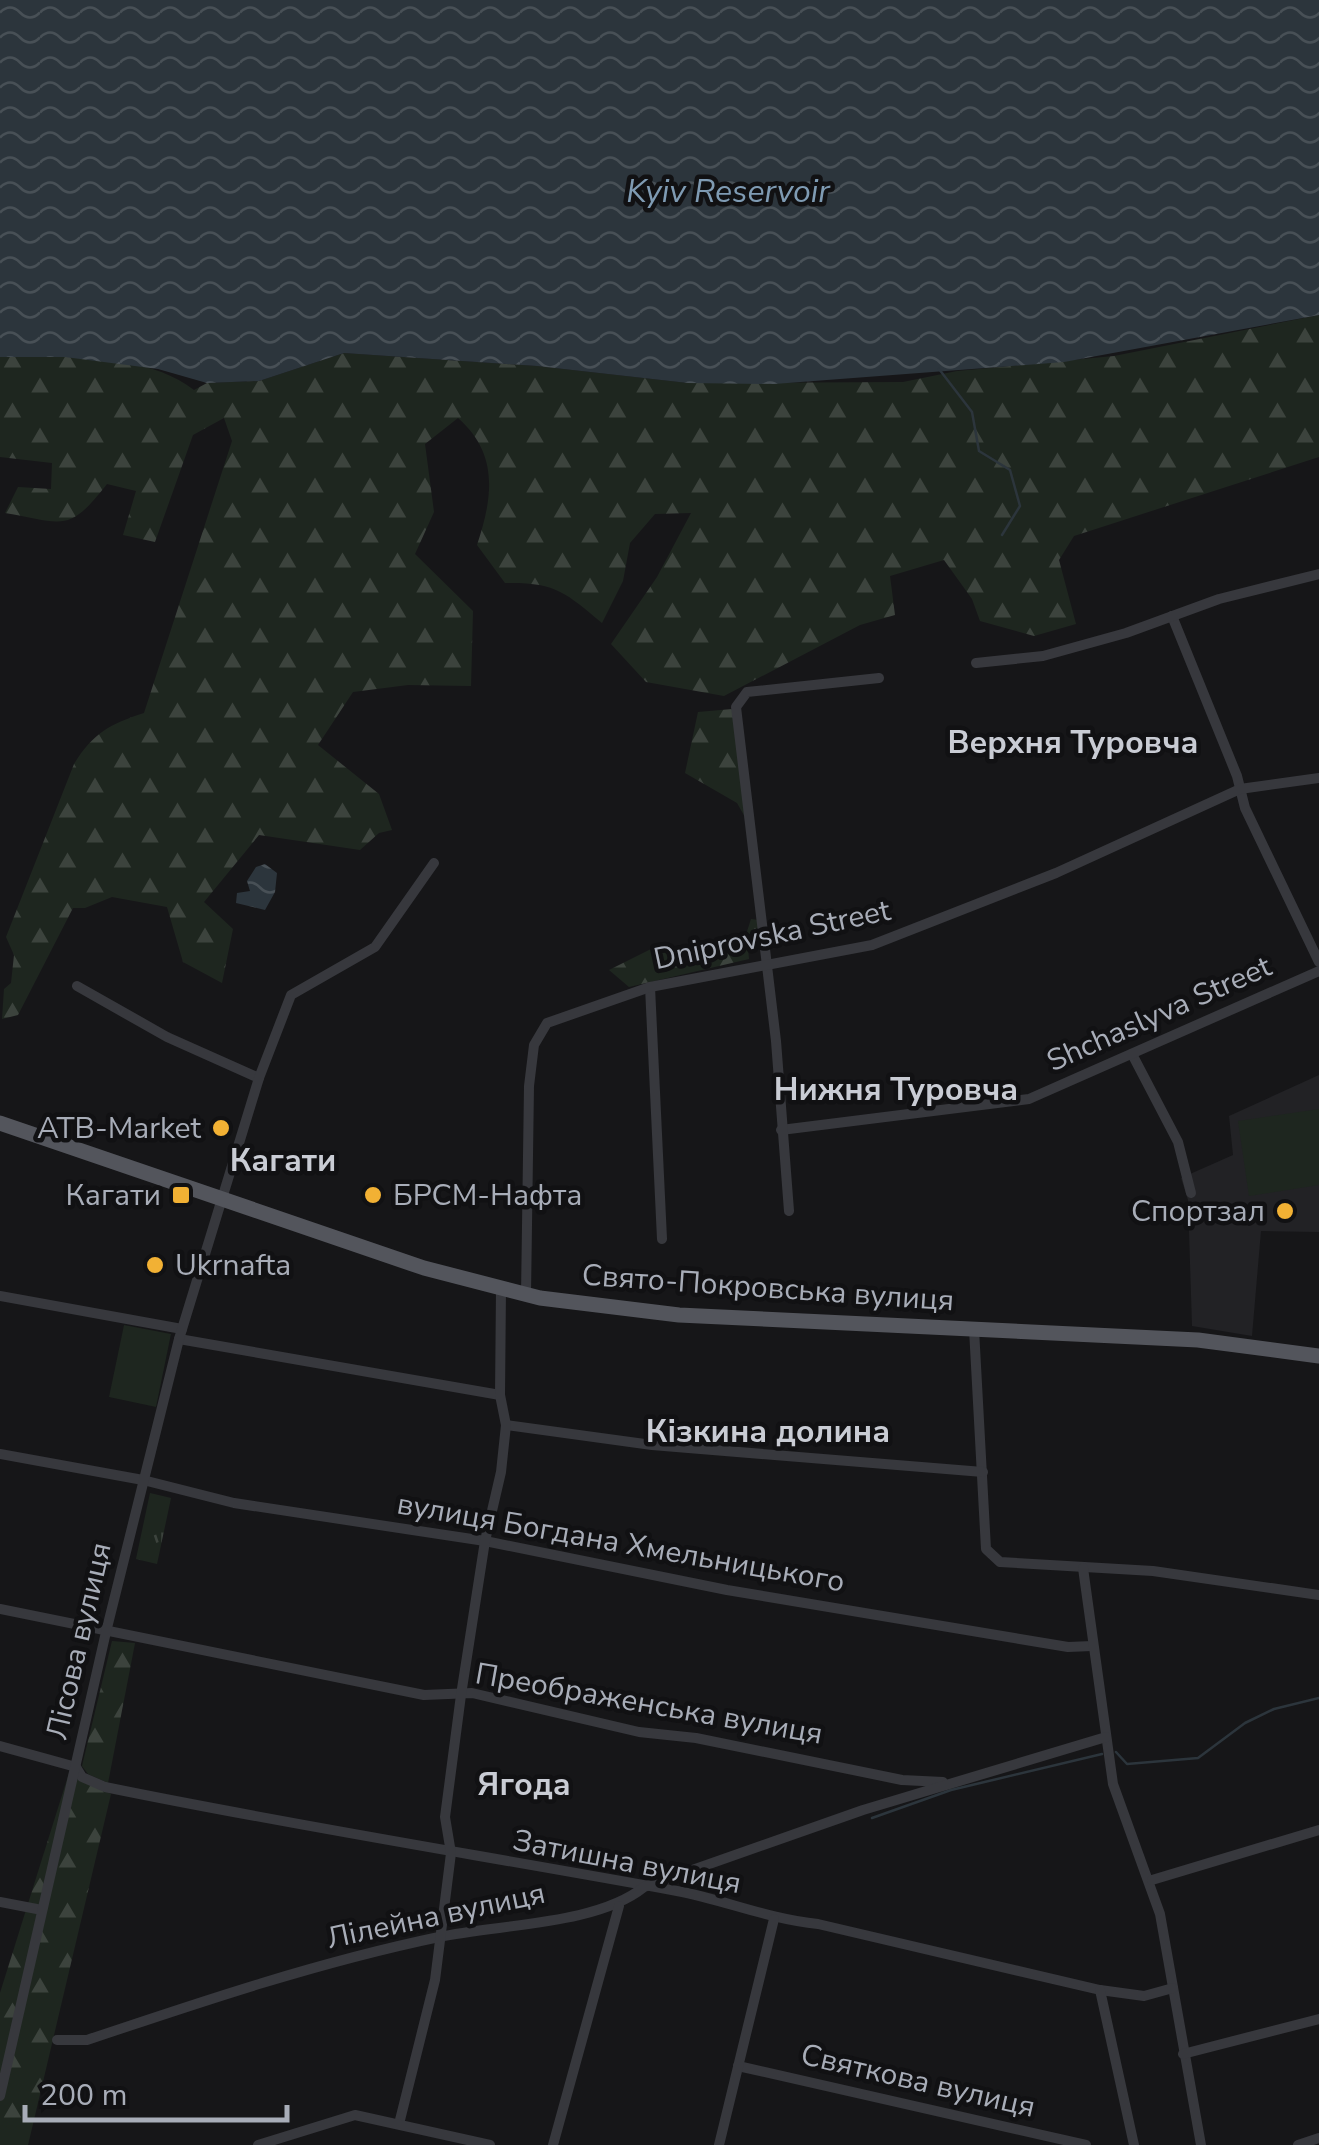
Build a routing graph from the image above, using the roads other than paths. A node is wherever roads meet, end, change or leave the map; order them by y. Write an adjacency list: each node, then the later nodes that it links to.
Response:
1 (1319, 574): 2 (street)
2 (1172, 616): 3 (street); 6 (street)
3 (976, 663)
4 (879, 678): 9 (street)
5 (1319, 778): 6 (street, Dniprovska Street)
6 (1240, 789): 8 (street); 9 (street, Dniprovska Street)
7 (434, 863): 14 (street, Лісова вулиця)
8 (1319, 962)
9 (767, 964): 12 (street, Dniprovska Street); 16 (street)
10 (1319, 971): 13 (street, Shchaslyva Street)
11 (77, 986): 14 (street)
12 (650, 988): 20 (street); 22 (street, Dniprovska Street)
13 (1132, 1054): 16 (street, Shchaslyva Street); 17 (street)
14 (259, 1078): 18 (street, Лісова вулиця)
15 (0, 1123): 18 (main road, Свято-Покровська вулиця)
16 (780, 1130): 19 (street)
17 (1191, 1192)
18 (224, 1202): 21 (main road, Свято-Покровська вулиця); 25 (street, Лісова вулиця)
19 (789, 1211)
20 (662, 1239)
21 (501, 1290): 22 (main road, Свято-Покровська вулиця); 27 (street)
22 (526, 1295): 24 (main road, Свято-Покровська вулиця)
23 (0, 1296): 25 (street)
24 (974, 1329): 26 (main road, Свято-Покровська вулиця); 30 (street)
25 (180, 1334): 27 (street); 31 (street, Лісова вулиця)
26 (1319, 1356)
27 (500, 1395): 28 (street)
28 (506, 1425): 30 (street); 32 (street)
29 (0, 1454): 31 (street, вулиця Богдана Хмельницького)
30 (983, 1472): 33 (street)
31 (143, 1480): 32 (street, вулиця Богдана Хмельницького); 36 (street, Лісова вулиця)
32 (485, 1540): 37 (street, вулиця Богдана Хмельницького); 38 (street)
33 (1083, 1568): 34 (street); 37 (street)
34 (1319, 1595)
35 (0, 1609): 36 (street, Преображенська вулиця)
36 (106, 1632): 38 (street, Преображенська вулиця); 41 (street, Лісова вулиця)
37 (1092, 1646): 39 (street)
38 (461, 1695): 42 (street, Преображенська вулиця); 44 (street)
39 (1106, 1737): 42 (street, Лілейна вулиця); 45 (street)
40 (0, 1746): 41 (street, Затишна вулиця)
41 (76, 1767): 44 (street, Затишна вулиця); 49 (street, Лісова вулиця)
42 (948, 1783): 46 (street, Лілейна вулиця)
43 (1319, 1830): 45 (street)
44 (450, 1854): 46 (street, Затишна вулиця); 51 (street)
45 (1152, 1880): 52 (street)
46 (644, 1888): 48 (street, Лілейна вулиця); 50 (street, Затишна вулиця)
47 (0, 1902): 49 (street)
48 (619, 1906): 51 (street, Лілейна вулиця); 64 (street)
49 (42, 1910): 56 (street, Лісова вулиця)
50 (774, 1919): 53 (street, Затишна вулиця); 58 (street)
51 (438, 1937): 55 (street, Лілейна вулиця); 60 (street)
52 (1173, 1988): 53 (street, Затишна вулиця); 57 (street)
53 (1100, 1990): 67 (street)
54 (1319, 2019): 57 (street)
55 (57, 2040)
56 (5, 2050): 59 (street, Лісова вулиця)
57 (1183, 2054): 68 (street)
58 (738, 2066): 65 (street); 66 (street, Святкова вулиця)
59 (0, 2096)
60 (399, 2124): 62 (street); 63 (street)
61 (1319, 2138): 69 (street)
62 (258, 2145)
63 (490, 2145)
64 (554, 2145)
65 (719, 2145)
66 (1086, 2145)
67 (1134, 2145)
68 (1201, 2145)
69 (1298, 2145)

